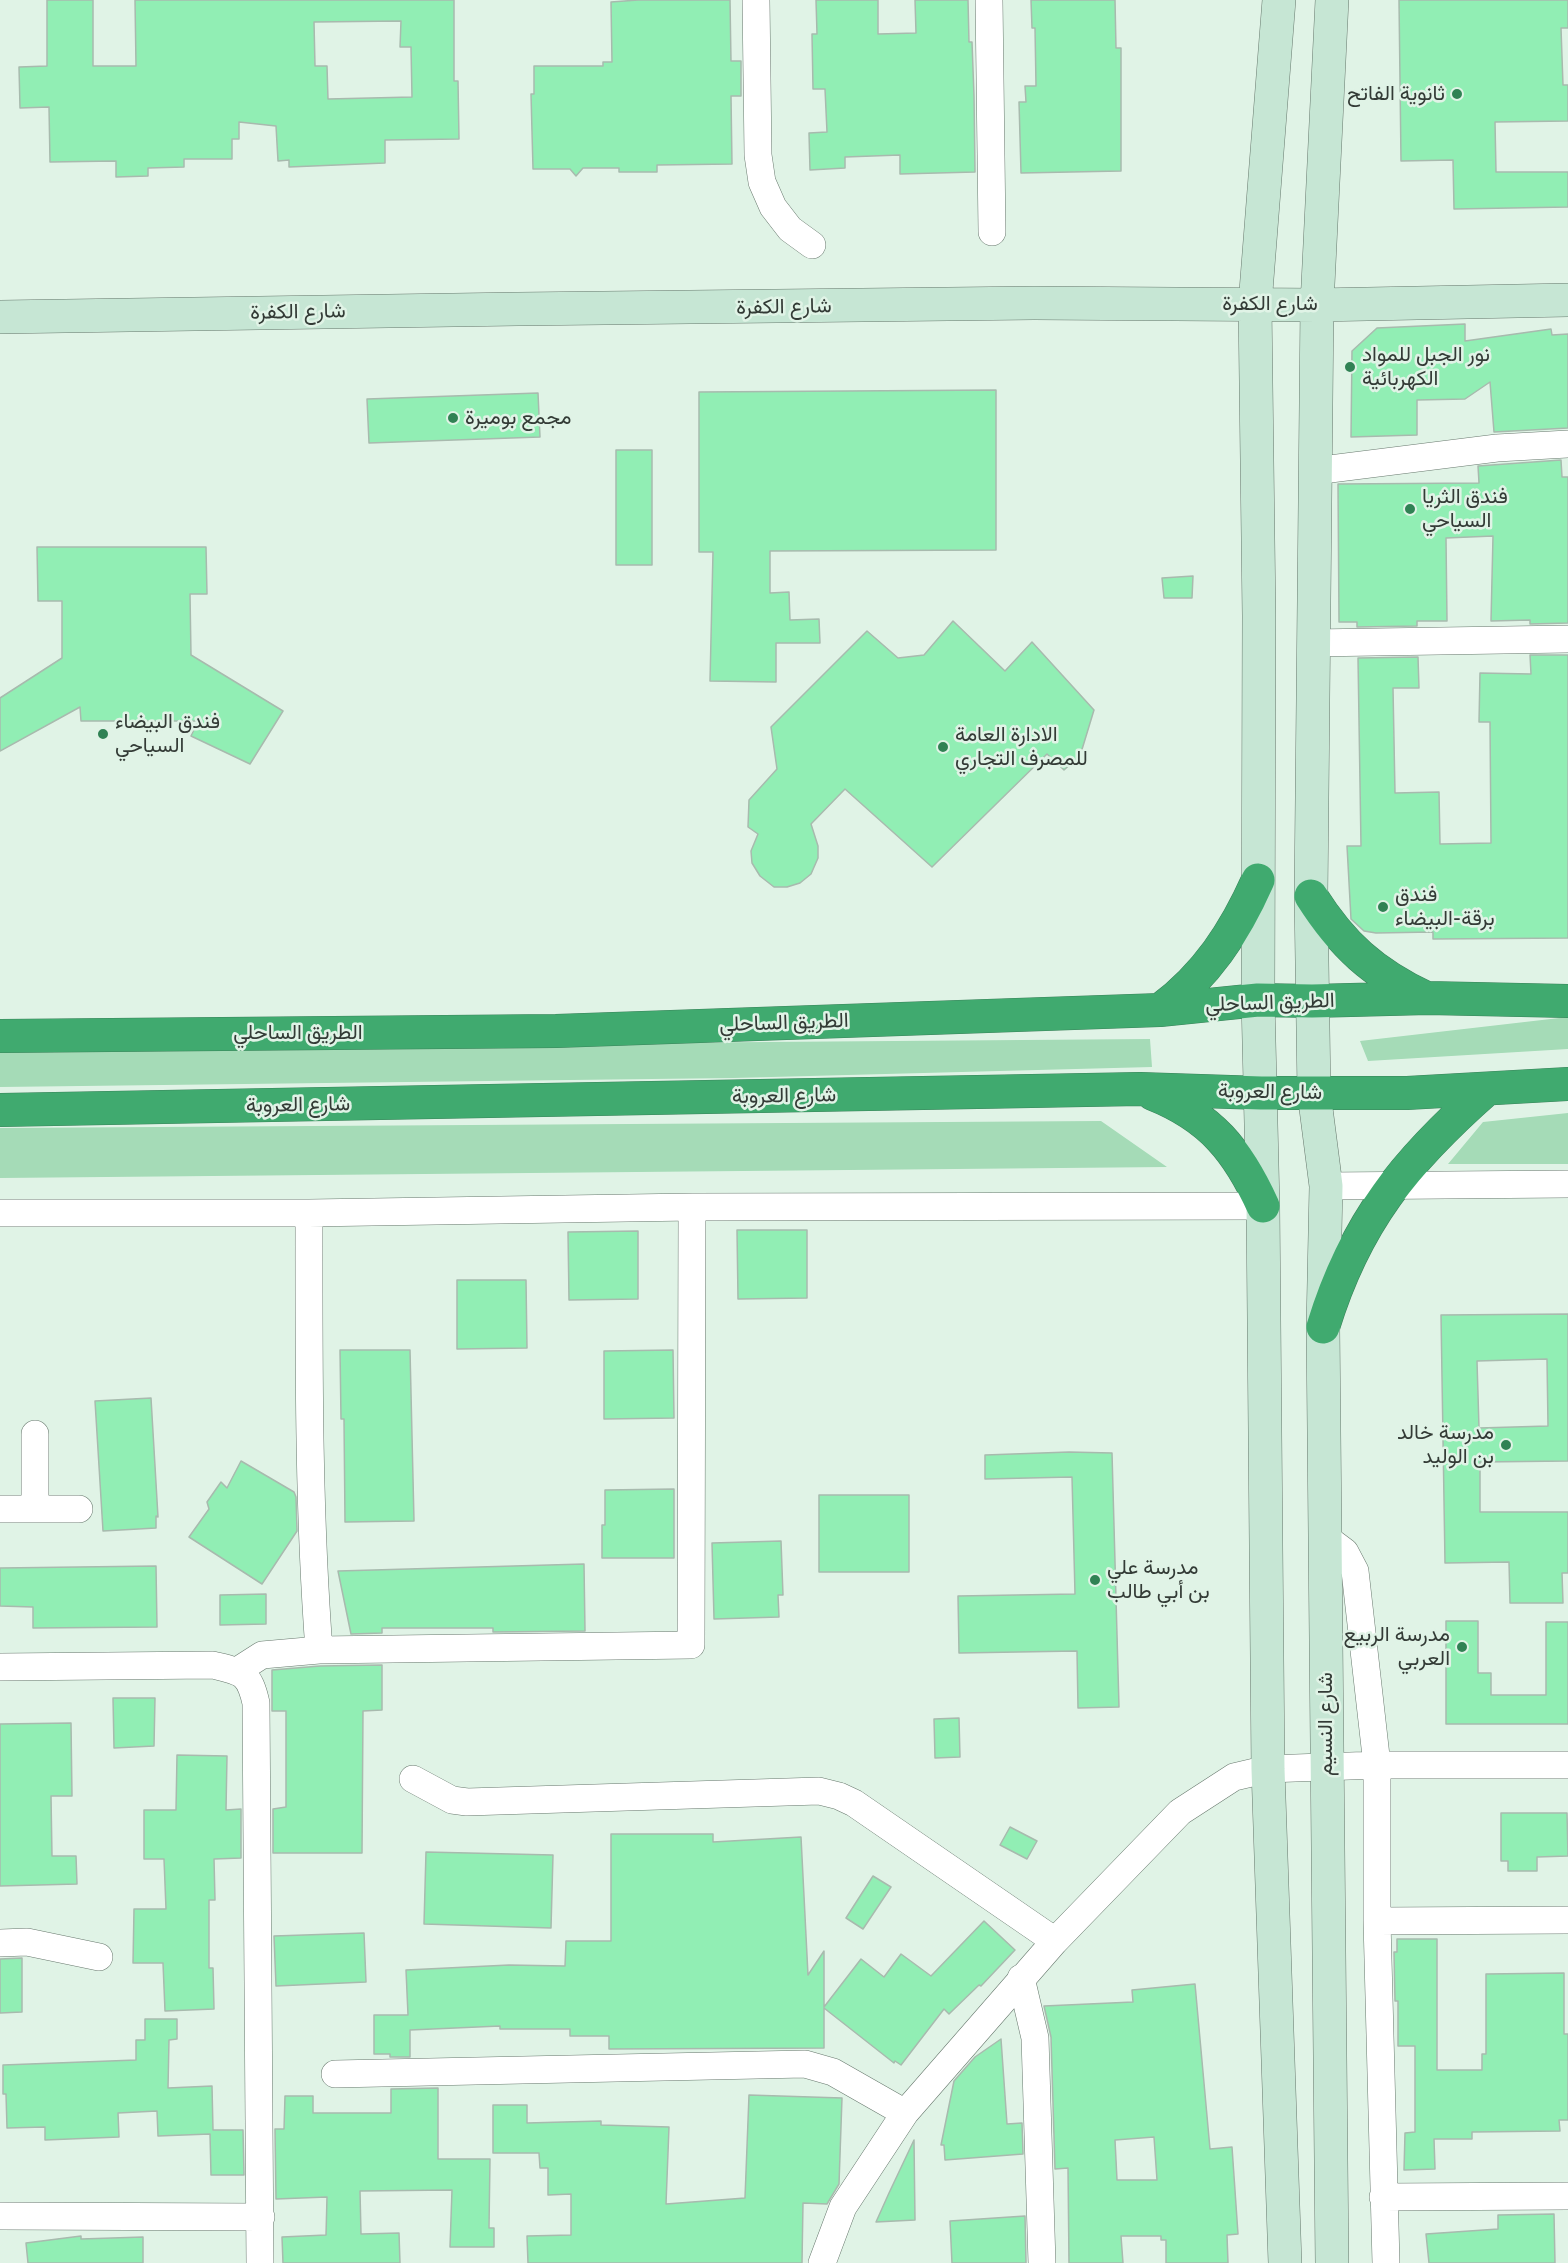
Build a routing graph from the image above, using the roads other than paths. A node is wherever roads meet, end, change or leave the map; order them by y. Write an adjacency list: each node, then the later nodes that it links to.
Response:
1 (756, 0): 6 (street)
2 (989, 0): 5 (street)
3 (1279, 0): 8 (street)
4 (1332, 0): 9 (street, شارع النسيم)
5 (992, 232)
6 (812, 245)
7 (1568, 300): 9 (street, شارع الكفرة)
8 (1255, 304): 9 (street, شارع الكفرة); 10 (street, شارع الكفرة); 15 (street)
9 (1317, 305): 12 (street, شارع النسيم)
10 (0, 317)
11 (1568, 444): 12 (street)
12 (1314, 471): 14 (street, شارع النسيم)
13 (1568, 639): 14 (street)
14 (1313, 643): 16 (street, شارع النسيم)
15 (1257, 880): 18 (street); 21 (highway)
16 (1311, 896): 17 (highway); 20 (street, شارع النسيم)
17 (1428, 998): 19 (highway, الطريق الساحلي); 20 (highway, الطريق الساحلي)
18 (1257, 1000): 20 (highway, الطريق الساحلي); 21 (highway, الطريق الساحلي); 26 (street)
19 (1568, 1000)
20 (1312, 1001): 27 (street, شارع النسيم)
21 (1160, 1010): 22 (highway, الطريق الساحلي)
22 (0, 1036)
23 (1568, 1084): 25 (highway, شارع العروبة)
24 (1140, 1089): 26 (highway, شارع العروبة); 28 (highway, شارع العروبة); 32 (highway)
25 (1487, 1089): 27 (highway, شارع العروبة); 30 (highway)
26 (1261, 1093): 27 (highway, شارع العروبة); 32 (street)
27 (1314, 1093): 31 (street, شارع النسيم)
28 (0, 1110)
29 (1568, 1184): 30 (street)
30 (1394, 1185): 31 (street); 36 (highway)
31 (1326, 1186): 36 (street, شارع النسيم)
32 (1263, 1206): 33 (street); 48 (street)
33 (692, 1207): 35 (street); 42 (street)
34 (0, 1213): 35 (street)
35 (309, 1213): 42 (street)
36 (1323, 1326): 41 (street, شارع النسيم)
37 (34, 1434): 39 (street)
38 (0, 1509): 39 (street)
39 (35, 1509): 40 (street)
40 (79, 1509)
41 (1325, 1537): 45 (street); 47 (street, شارع النسيم)
42 (319, 1650): 44 (street)
43 (0, 1667): 44 (street)
44 (237, 1671): 61 (street)
45 (1377, 1765): 46 (street); 47 (street); 50 (street)
46 (1568, 1765)
47 (1326, 1767): 48 (street); 66 (street, شارع النسيم)
48 (1268, 1769): 52 (street); 65 (street)
49 (413, 1779): 52 (street)
50 (1377, 1920): 51 (street); 59 (street)
51 (1568, 1920)
52 (1055, 1941): 55 (street)
53 (0, 1943): 54 (street)
54 (99, 1957)
55 (1021, 1978): 57 (street); 64 (street)
56 (334, 2074): 57 (street)
57 (905, 2114): 63 (street)
58 (1568, 2196): 59 (street)
59 (1383, 2197): 67 (street)
60 (0, 2216): 61 (street)
61 (261, 2217): 62 (street)
62 (260, 2263)
63 (822, 2263)
64 (1042, 2263)
65 (1285, 2263)
66 (1332, 2263)
67 (1386, 2263)

